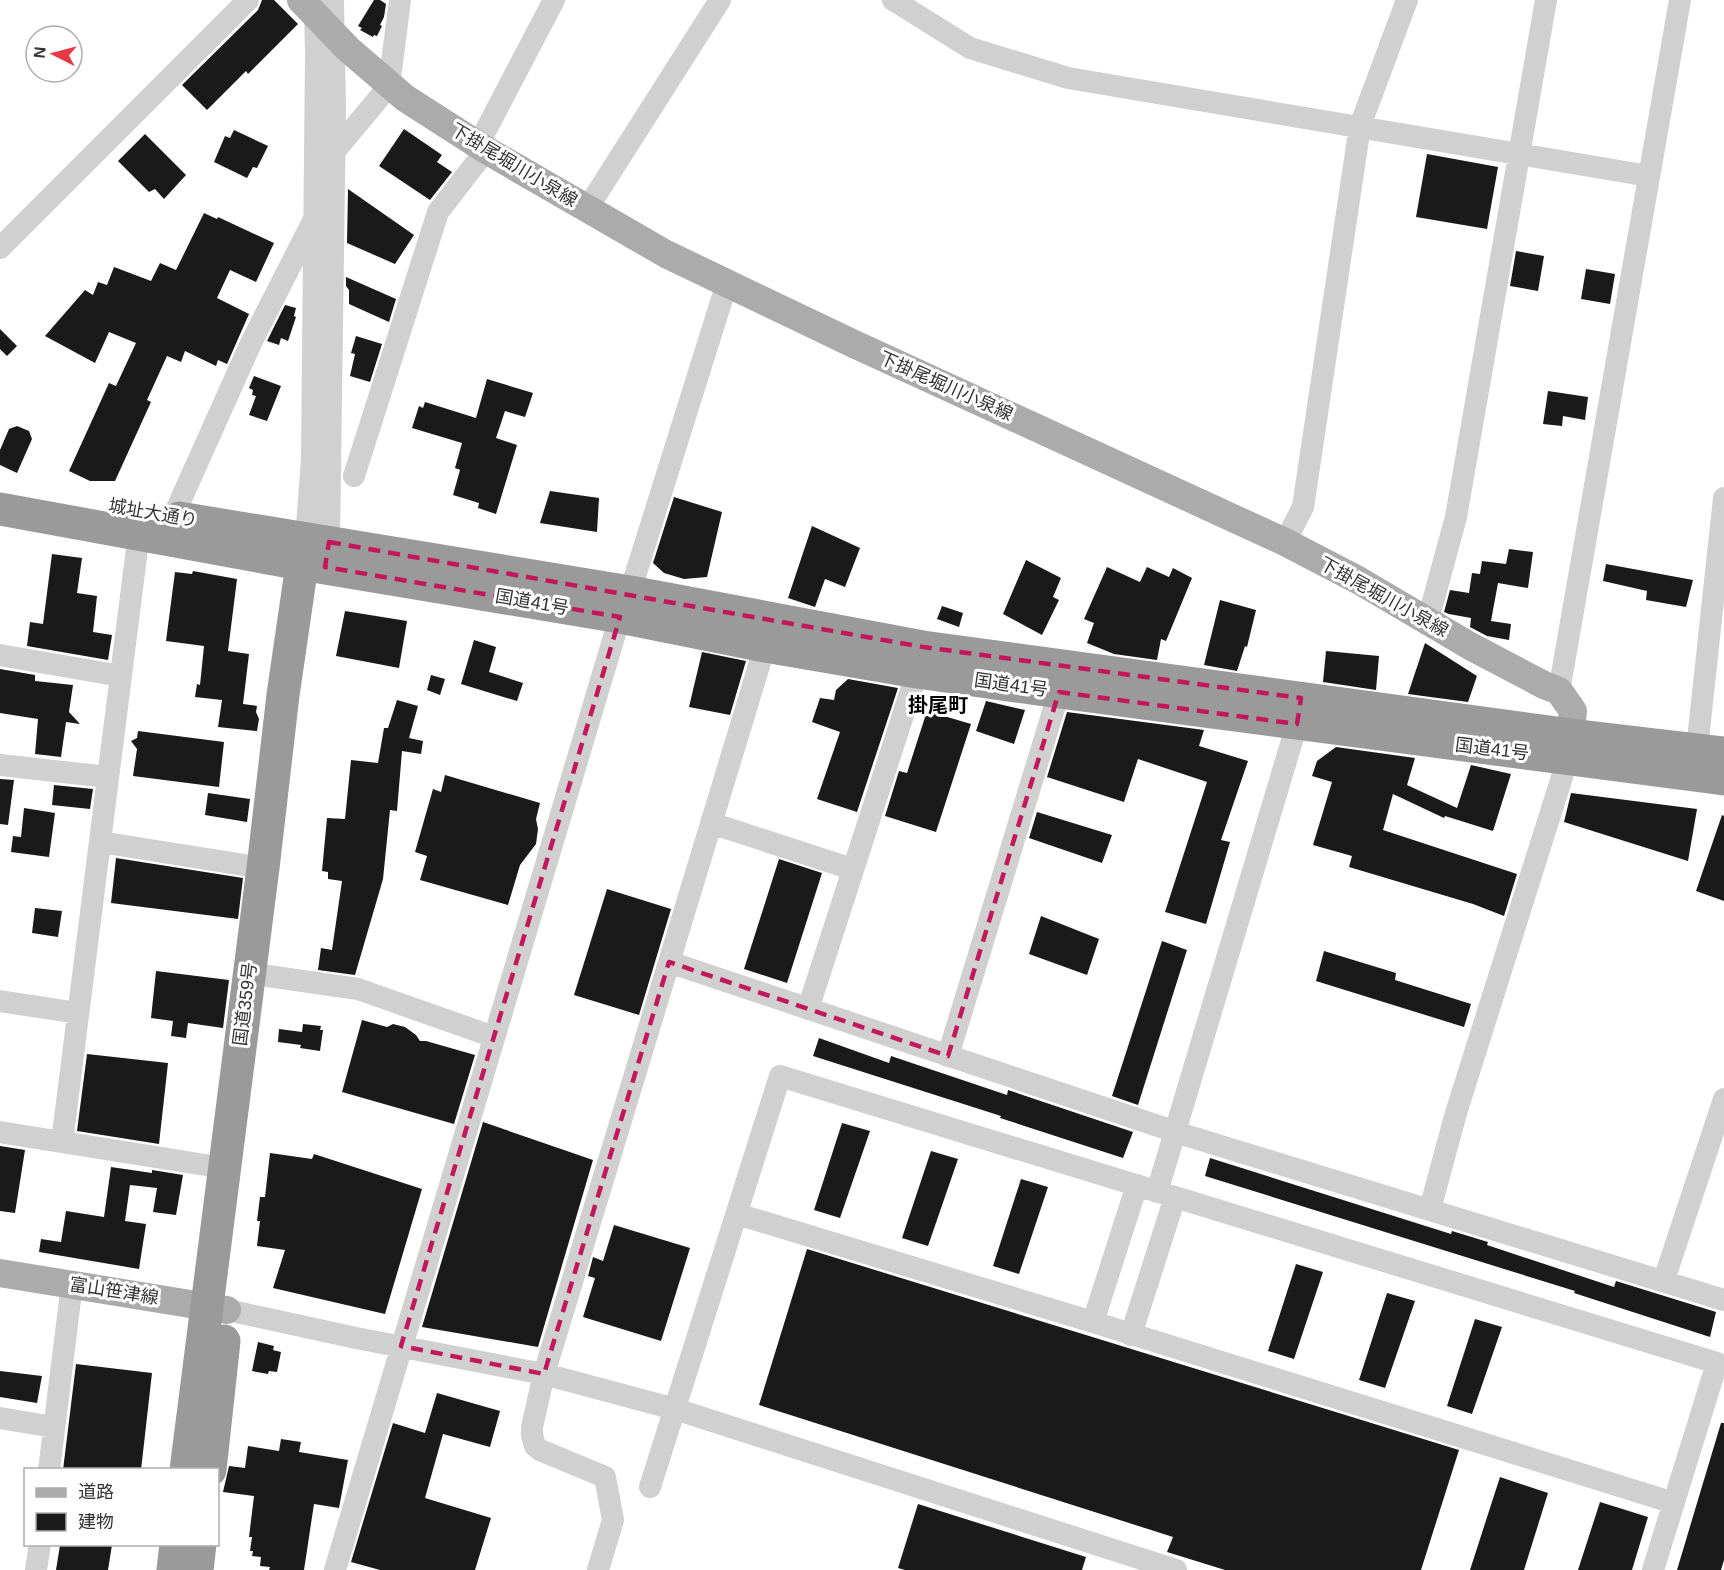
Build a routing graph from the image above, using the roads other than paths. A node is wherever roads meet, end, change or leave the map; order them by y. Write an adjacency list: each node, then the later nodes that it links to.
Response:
1 (248, 0): 18 (street)
2 (400, 0): 10 (street)
3 (554, 0): 12 (street)
4 (720, 0): 16 (street)
5 (892, 0): 11 (street)
6 (1407, 0): 11 (street)
7 (1546, 0): 14 (street)
8 (1680, 0): 15 (street)
9 (319, 9): 10 (main road, 下掛尾堀川小泉線); 13 (street); 17 (street)
10 (389, 86): 12 (main road, 下掛尾堀川小泉線); 13 (street)
11 (1360, 126): 14 (street); 28 (street)
12 (482, 147): 16 (main road, 下掛尾堀川小泉線); 21 (street)
13 (334, 152): 20 (street)
14 (1519, 154): 15 (street); 32 (street)
15 (1649, 176): 37 (street)
16 (587, 209): 19 (main road, 下掛尾堀川小泉線)
17 (314, 218): 26 (street); 29 (street)
18 (0, 248)
19 (727, 284): 28 (main road, 下掛尾堀川小泉線); 30 (street)
20 (331, 428): 21 (street); 29 (street)
21 (366, 436): 22 (street)
22 (354, 477)
23 (0, 486): 26 (highway, 城址大通り)
24 (1724, 498): 31 (street)
25 (0, 509): 27 (highway, 城址大通り)
26 (172, 517): 29 (highway, 城址大通り)
27 (139, 533): 29 (highway, 城址大通り); 36 (street)
28 (1285, 542): 32 (main road, 下掛尾堀川小泉線)
29 (315, 553): 30 (highway, 国道41号); 47 (highway, 国道359号); 50 (highway, 国道359号)
30 (625, 604): 33 (highway, 国道41号); 39 (highway, 国道41号); 54 (street)
31 (1718, 606): 41 (street)
32 (1428, 620): 37 (main road, 下掛尾堀川小泉線)
33 (765, 646): 35 (highway, 国道41号); 45 (street)
34 (0, 655): 36 (street)
35 (917, 672): 38 (highway, 国道41号); 48 (street)
36 (121, 676): 43 (street)
37 (1559, 691): 40 (main road)
38 (1059, 692): 39 (highway, 国道41号); 55 (street)
39 (1299, 711): 40 (highway, 国道41号); 58 (street)
40 (1570, 746): 41 (highway, 国道41号); 44 (highway, 国道41号); 62 (street)
41 (1710, 751)
42 (0, 765): 43 (street)
43 (108, 777): 46 (street)
44 (1724, 779)
45 (711, 822): 48 (street); 49 (street)
46 (100, 842): 47 (street); 53 (street)
47 (263, 868): 60 (highway, 国道359号)
48 (852, 869): 52 (street)
49 (669, 962): 52 (street); 72 (street)
50 (268, 976): 54 (street); 68 (highway, 国道359号)
51 (0, 1001): 53 (street)
52 (808, 1009): 55 (street)
53 (78, 1013): 59 (street)
54 (494, 1037): 71 (street)
55 (948, 1056): 58 (street)
56 (1724, 1099): 65 (street)
57 (0, 1132): 59 (street)
58 (1176, 1132): 61 (street); 62 (street)
59 (62, 1142): 60 (street)
60 (224, 1168): 68 (highway, 国道359号)
61 (1156, 1191): 63 (street); 69 (street); 70 (street); 80 (street)
62 (1430, 1209): 65 (street)
63 (736, 1214): 69 (street); 73 (street)
64 (0, 1273): 66 (main road, 富山笹津線)
65 (1664, 1280): 67 (street)
66 (72, 1284): 68 (main road, 富山笹津線); 75 (street)
67 (1724, 1300)
68 (216, 1308): 71 (street); 77 (highway, 国道359号); 78 (highway, 国道359号)
69 (1093, 1322): 70 (street)
70 (1131, 1335): 80 (street)
71 (401, 1346): 72 (street); 87 (street)
72 (544, 1374): 73 (street); 88 (street)
73 (675, 1410): 79 (street); 89 (street)
74 (0, 1418): 75 (street)
75 (54, 1427): 76 (street)
76 (49, 1468)
77 (186, 1468)
78 (210, 1468)
79 (650, 1487)
80 (1674, 1503): 90 (street)
81 (40, 1546): 84 (street)
82 (176, 1546): 85 (highway)
83 (200, 1546): 86 (highway)
84 (36, 1570)
85 (173, 1570)
86 (197, 1570)
87 (335, 1570)
88 (598, 1570)
89 (1176, 1570)
90 (1653, 1570)

